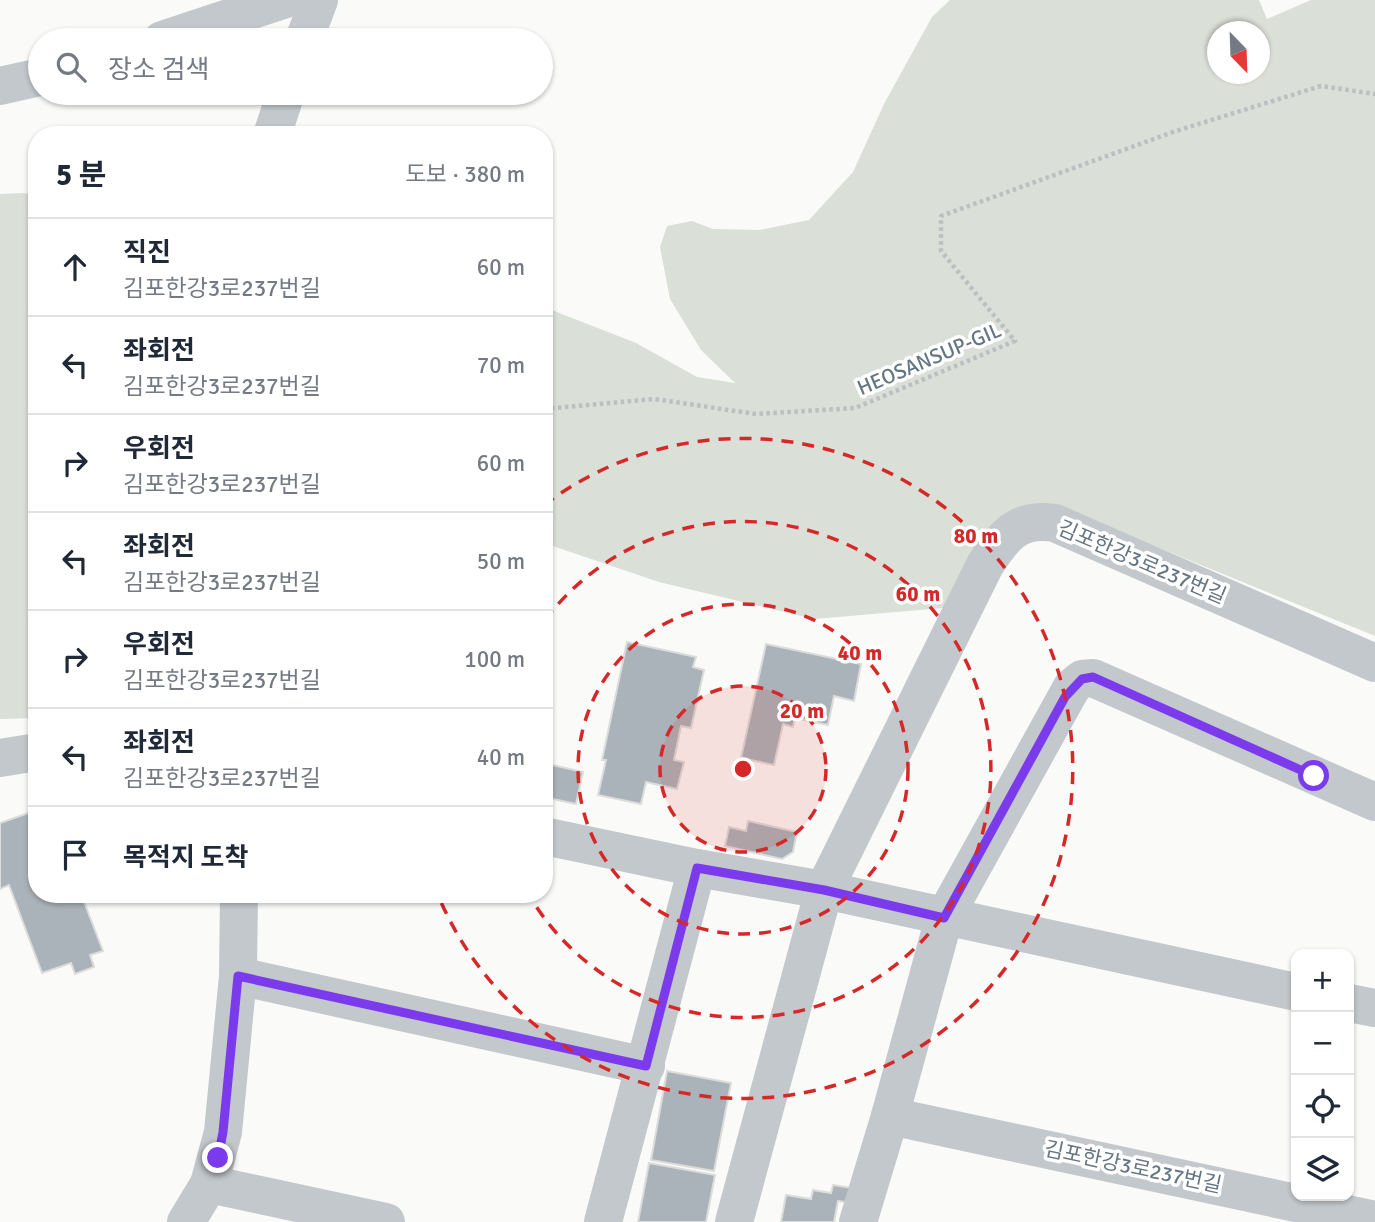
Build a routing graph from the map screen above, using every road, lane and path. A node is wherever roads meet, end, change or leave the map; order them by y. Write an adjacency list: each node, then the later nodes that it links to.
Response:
1 (283, 0): 3 (street)
2 (319, 0): 4 (street)
3 (198, 28)
4 (308, 28)
5 (28, 80): 6 (street)
6 (0, 86)
7 (1375, 94): 10 (path, HEOSANSUP-GIL)
8 (282, 105): 9 (street)
9 (275, 126)
10 (553, 408)
11 (1375, 663): 17 (street, 김포한강3로237번길)
12 (28, 753): 13 (street)
13 (0, 758)
14 (1375, 802): 19 (street)
15 (553, 838): 16 (street)
16 (697, 868): 17 (street); 24 (street)
17 (824, 890): 19 (street); 31 (street, 김포한강3로237번길)
18 (239, 903): 20 (street)
19 (944, 918): 21 (street); 25 (street)
20 (238, 976): 24 (street); 26 (street)
21 (1291, 991)
22 (1354, 1004): 23 (street)
23 (1375, 1008)
24 (646, 1066): 30 (street)
25 (890, 1115): 27 (street, 김포한강3로237번길); 32 (street)
26 (209, 1184): 28 (street); 29 (street)
27 (1375, 1220)
28 (186, 1222)
29 (386, 1222)
30 (603, 1222)
31 (734, 1222)
32 (858, 1222)

